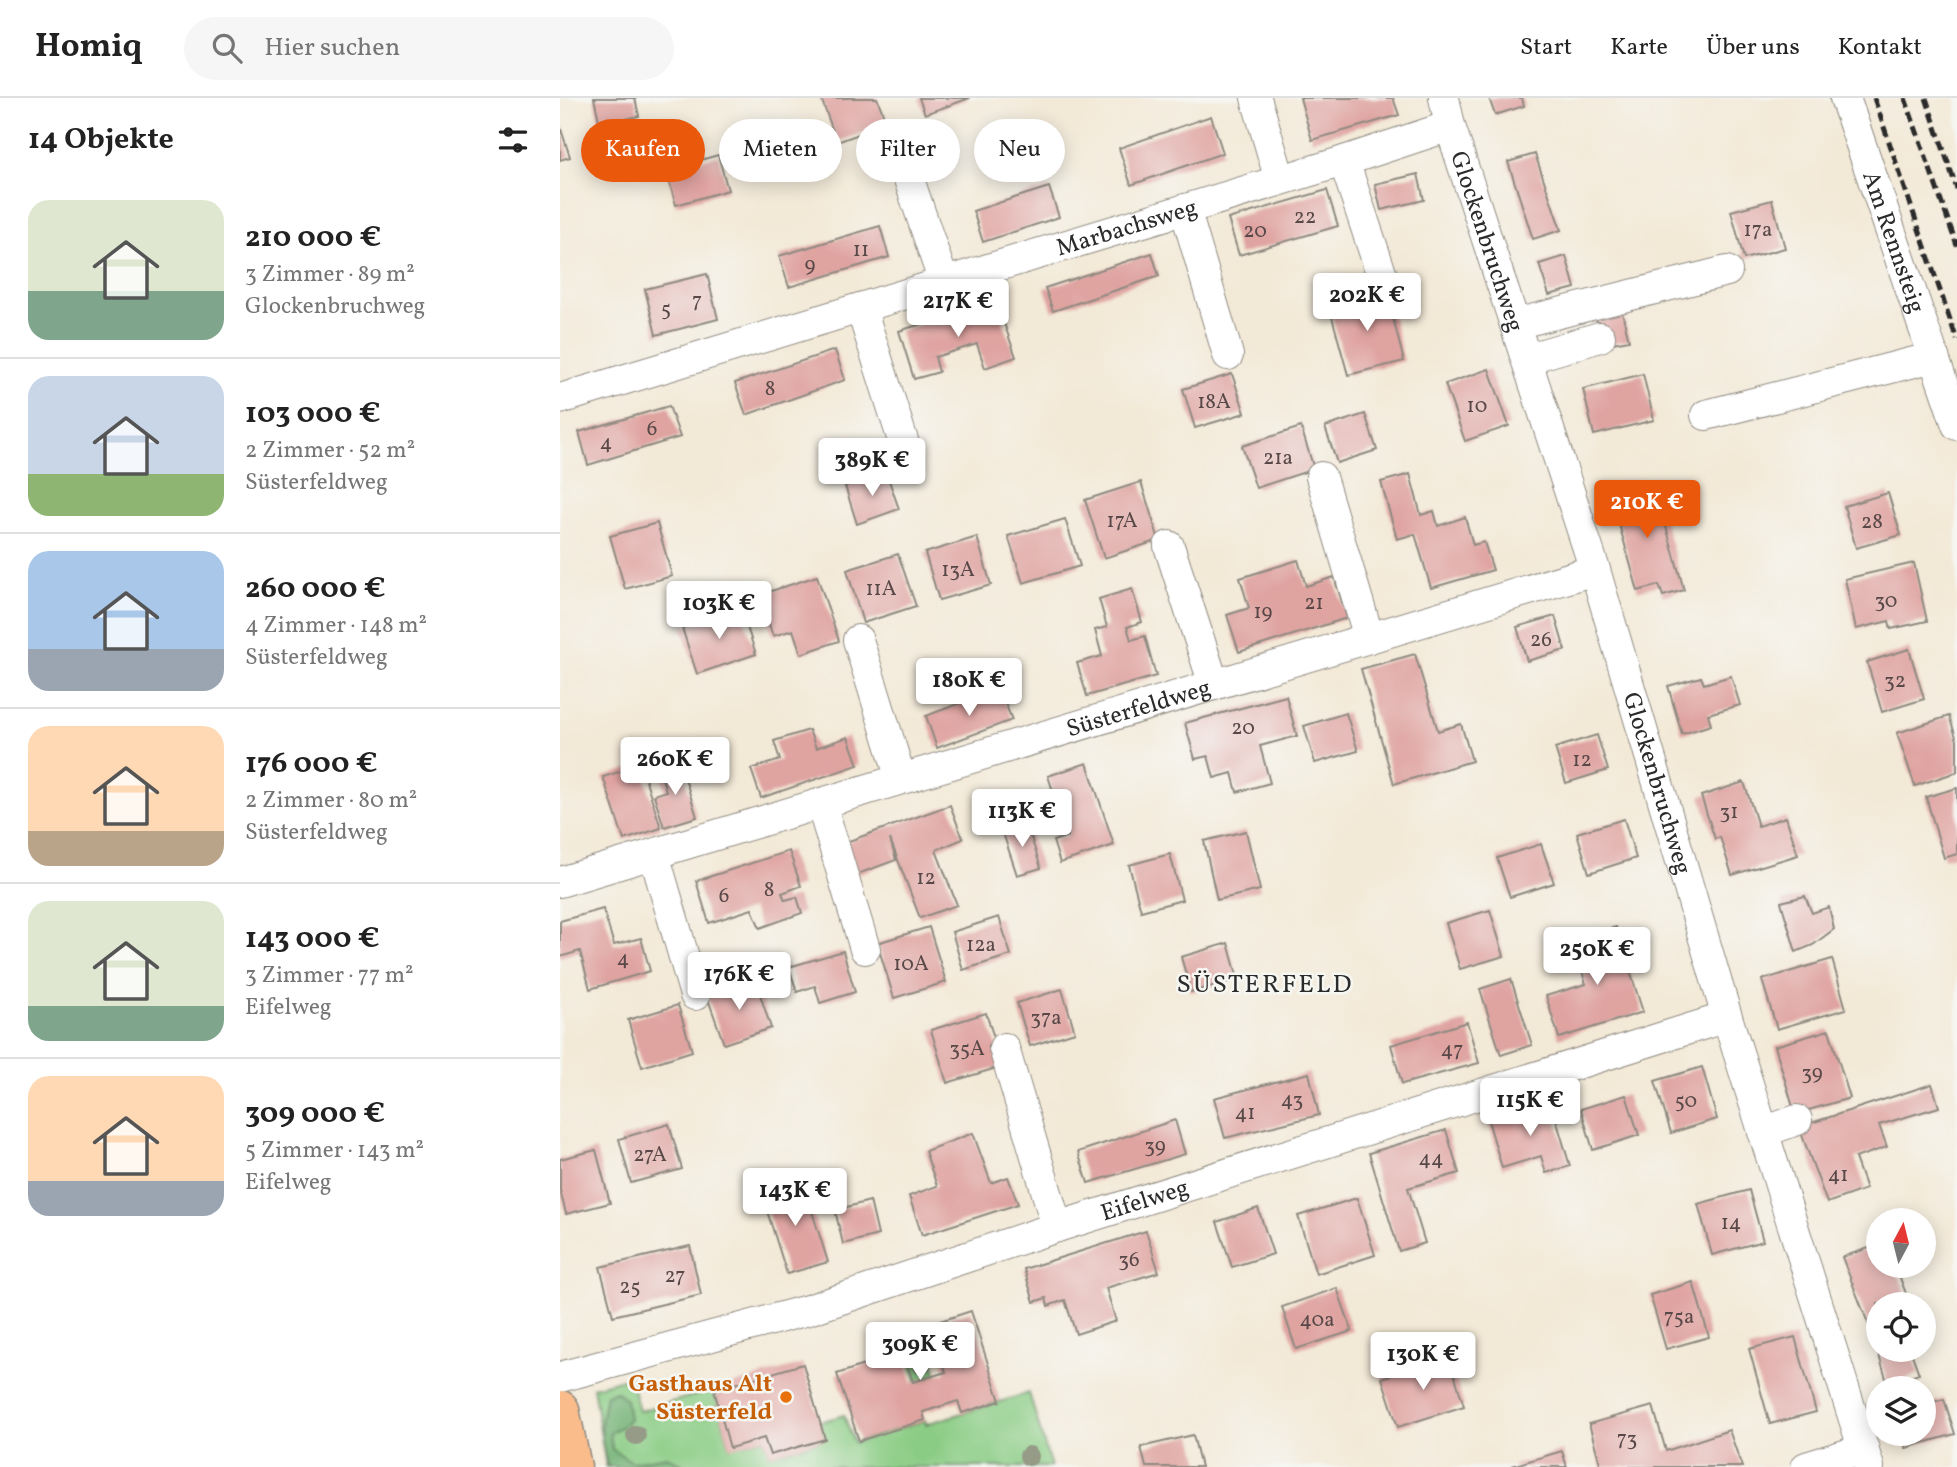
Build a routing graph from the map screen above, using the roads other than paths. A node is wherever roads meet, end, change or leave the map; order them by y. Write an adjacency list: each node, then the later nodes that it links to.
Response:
1 (1256, 98): 5 (street)
2 (1845, 98): 15 (street, Am Rennsteig)
3 (1447, 112): 4 (street, Marbachsweg); 12 (street, Glockenbruchweg)
4 (1344, 160): 5 (street, Marbachsweg); 10 (street)
5 (1280, 180): 7 (street, Marbachsweg)
6 (910, 182): 9 (street)
7 (1185, 209): 9 (street, Marbachsweg); 14 (street)
8 (1727, 271): 12 (street)
9 (944, 283): 11 (street, Marbachsweg)
10 (1387, 291)
11 (861, 308): 17 (street, Marbachsweg); 20 (street)
12 (1515, 324): 16 (street, Glockenbruchweg)
13 (1600, 337): 16 (street)
14 (1228, 355)
15 (1934, 357): 18 (street); 19 (street, Am Rennsteig)
16 (1526, 359): 23 (street, Glockenbruchweg)
17 (560, 400)
18 (1706, 415)
19 (1957, 425)
20 (910, 463)
21 (1321, 477): 24 (street)
22 (1169, 546): 26 (street)
23 (1595, 570): 24 (street, Süsterfeldweg); 33 (street, Glockenbruchweg)
24 (1369, 638): 26 (street, Süsterfeldweg)
25 (851, 643): 27 (street)
26 (1214, 685): 27 (street, Süsterfeldweg)
27 (894, 781): 28 (street, Süsterfeldweg)
28 (821, 803): 29 (street, Süsterfeldweg); 31 (street)
29 (654, 853): 30 (street, Süsterfeldweg); 32 (street)
30 (560, 882)
31 (865, 949)
32 (695, 995)
33 (1727, 1017): 36 (street, Glockenbruchweg); 37 (street, Eifelweg)
34 (1004, 1048): 37 (street)
35 (1797, 1120): 36 (street)
36 (1763, 1132): 40 (street, Glockenbruchweg)
37 (1057, 1227): 38 (street, Eifelweg)
38 (560, 1377)
39 (560, 1410): 41 (main road)
40 (1866, 1458): 42 (street)
41 (572, 1467)
42 (1807, 1467)

